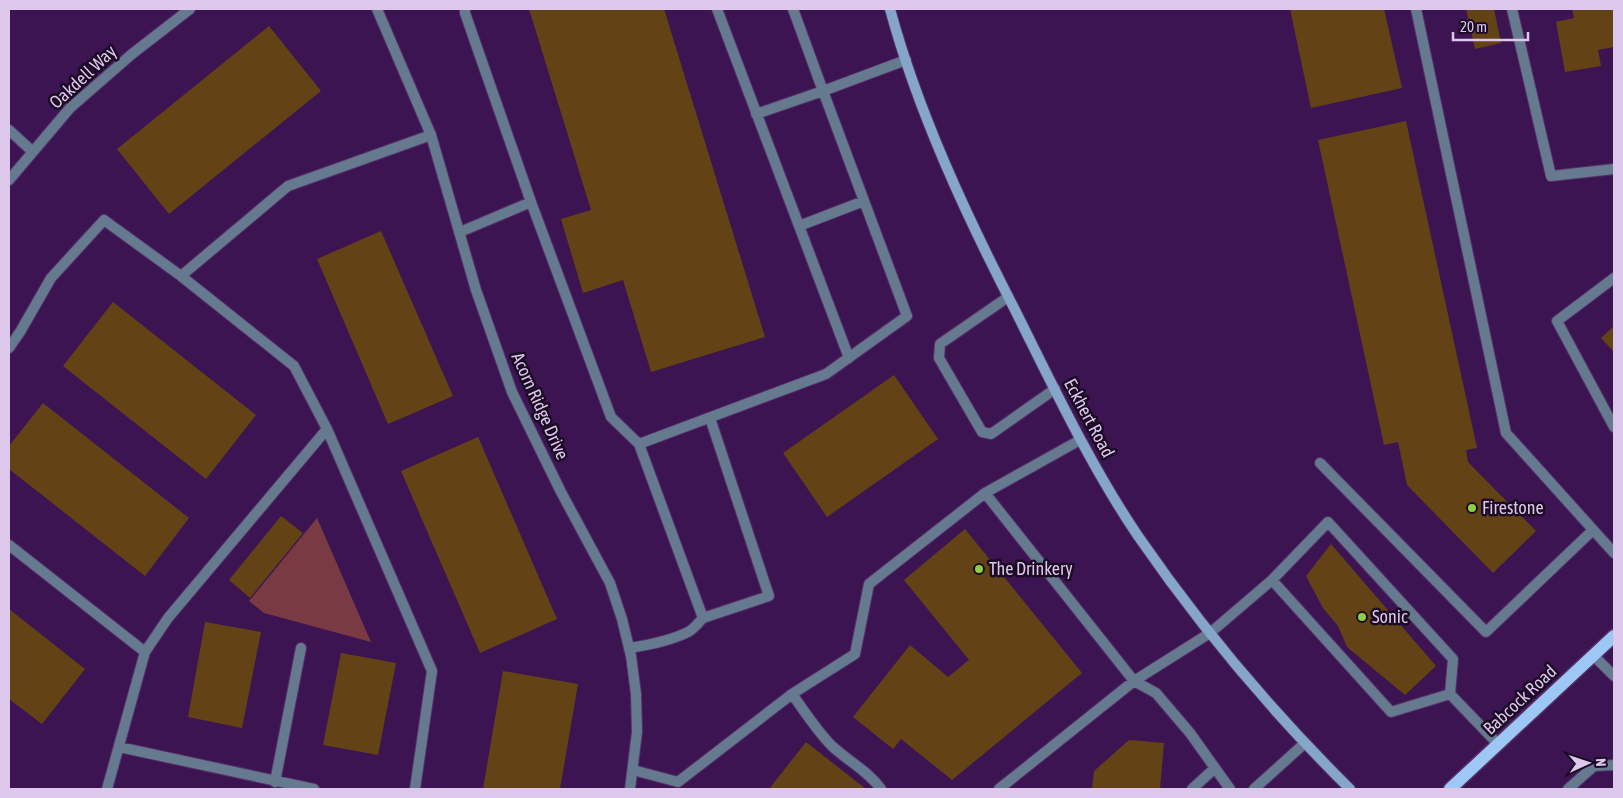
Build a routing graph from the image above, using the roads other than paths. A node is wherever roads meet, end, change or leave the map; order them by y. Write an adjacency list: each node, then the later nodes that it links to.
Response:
1 (190, 9): 14 (street, Oakdell Way)
2 (377, 9): 13 (street, Acorn Ridge Drive)
3 (465, 9): 18 (street)
4 (716, 9): 11 (street)
5 (793, 9): 10 (street)
6 (890, 9): 9 (main road, Eckhert Road)
7 (1416, 9): 34 (street)
8 (1512, 9): 15 (street)
9 (906, 60): 10 (street); 23 (main road, Eckhert Road)
10 (823, 91): 11 (street); 17 (street)
11 (756, 114): 19 (street)
12 (9, 130): 14 (street)
13 (430, 135): 20 (street, Acorn Ridge Drive); 21 (street)
14 (32, 151): 16 (street, Oakdell Way)
15 (1614, 169)
16 (9, 180)
17 (864, 201): 19 (street); 25 (street)
18 (531, 202): 20 (street); 31 (street)
19 (799, 226): 25 (street)
20 (460, 232): 42 (street, Acorn Ridge Drive)
21 (181, 276): 24 (street); 29 (street)
22 (1614, 278): 28 (street)
23 (1008, 297): 26 (main road, Eckhert Road); 26 (street)
24 (9, 348)
25 (849, 358): 27 (street)
26 (1055, 390): 30 (main road, Eckhert Road)
27 (710, 418): 31 (street); 38 (street)
28 (1614, 427)
29 (327, 429): 43 (street); 58 (street)
30 (1080, 440): 33 (street); 39 (main road, Eckhert Road)
31 (639, 444): 38 (street)
32 (1320, 464): 34 (street)
33 (985, 493): 46 (street); 47 (street)
34 (1593, 530): 36 (street)
35 (9, 544): 43 (street)
36 (1614, 553)
37 (1272, 580): 39 (street); 48 (street); 48 (street)
38 (703, 618): 42 (street)
39 (1210, 633): 46 (street); 49 (main road, Eckhert Road)
40 (1614, 636): 44 (main road, Babcock Road)
41 (302, 648): 55 (street)
42 (629, 648): 54 (street, Acorn Ridge Drive)
43 (145, 652): 51 (street)
44 (1594, 656): 45 (street); 50 (main road, Babcock Road)
45 (1614, 676)
46 (1134, 681): 53 (street); 61 (street)
47 (792, 694): 54 (street); 60 (street)
48 (1450, 694): 50 (street)
49 (1305, 743): 64 (street); 65 (main road, Eckhert Road)
50 (1498, 744): 66 (main road, Babcock Road)
51 (119, 747): 55 (street); 56 (street)
52 (1614, 765): 67 (street)
53 (1215, 768): 62 (street); 63 (street)
54 (633, 770): 59 (street, Acorn Ridge Drive)
55 (275, 782): 57 (street)
56 (106, 789)
57 (314, 789)
58 (415, 789)
59 (630, 789)
60 (881, 789)
61 (999, 789)
62 (1192, 789)
63 (1230, 789)
64 (1254, 789)
65 (1350, 789)
66 (1450, 789)
67 (1568, 789)

